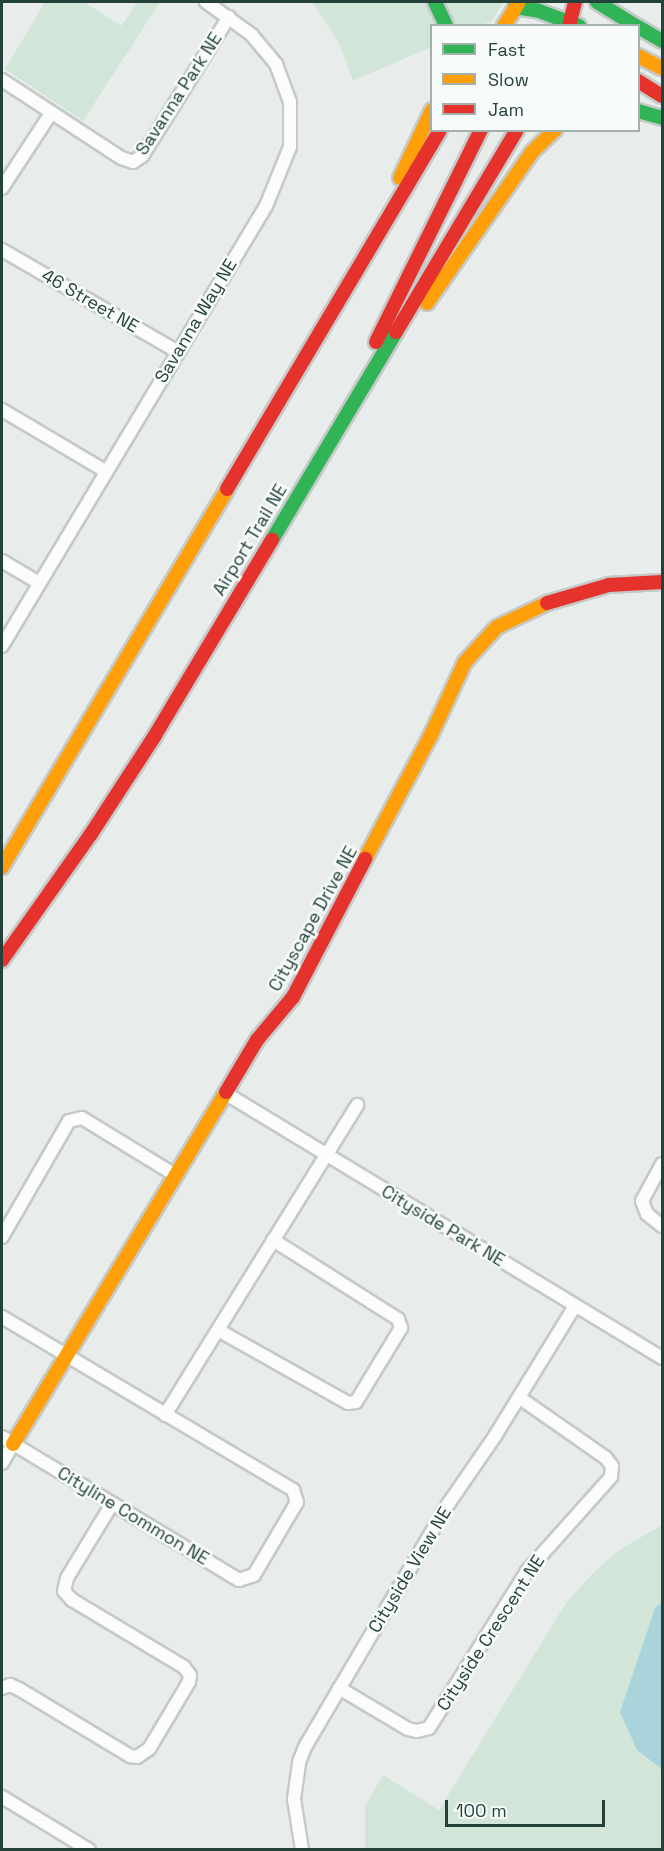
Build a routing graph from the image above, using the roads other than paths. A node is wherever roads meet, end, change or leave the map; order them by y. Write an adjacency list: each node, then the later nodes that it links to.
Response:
1 (206, 2): 6 (street, Savanna Way NE)
2 (435, 2): 8 (main road)
3 (575, 2): 11 (main road)
4 (597, 2): 12 (main road); 13 (main road)
5 (514, 3): 7 (main road); 9 (main road)
6 (230, 17): 22 (street, Savanna Park NE); 32 (street, Savanna Way NE)
7 (539, 17): 10 (main road)
8 (446, 24)
9 (505, 24)
10 (570, 24)
11 (574, 24)
12 (575, 24)
13 (635, 24)
14 (640, 27): 15 (main road)
15 (663, 41)
16 (640, 56): 17 (main road)
17 (663, 68)
18 (2, 80): 22 (street, Savanna Park NE)
19 (640, 82): 20 (main road)
20 (663, 96)
21 (640, 111): 24 (main road)
22 (51, 113): 29 (street)
23 (430, 114): 30 (main road)
24 (663, 118)
25 (439, 132): 30 (main road)
26 (480, 132): 34 (main road)
27 (516, 132): 34 (main road, Airport Trail NE)
28 (553, 132): 34 (main road)
29 (2, 188)
30 (374, 240): 40 (main road)
31 (2, 250): 32 (street, 46 Street NE)
32 (178, 352): 35 (street, Savanna Way NE)
33 (2, 410): 35 (street)
34 (314, 468): 41 (main road, Airport Trail NE)
35 (105, 471): 38 (street, Savanna Way NE)
36 (2, 561): 38 (street)
37 (663, 582): 42 (main road, Cityscape Drive NE)
38 (39, 583): 39 (street, Savanna Way NE)
39 (2, 646)
40 (2, 867)
41 (2, 960)
42 (225, 1094): 44 (street, Cityside Park NE); 46 (main road, Cityscape Drive NE)
43 (357, 1105): 44 (street)
44 (326, 1155): 49 (street); 50 (street, Cityside Park NE)
45 (663, 1164): 47 (street)
46 (175, 1175): 48 (street); 53 (main road, Cityscape Drive NE)
47 (663, 1226)
48 (2, 1237)
49 (273, 1240): 52 (street); 52 (street)
50 (575, 1306): 54 (street, Cityside Park NE); 55 (street, Cityside View NE)
51 (2, 1317): 53 (street)
52 (218, 1330): 56 (street)
53 (66, 1356): 56 (street); 57 (main road, Cityscape Drive NE)
54 (663, 1358)
55 (520, 1398): 61 (street, Cityside View NE); 61 (street, Cityside Crescent NE)
56 (165, 1414): 59 (street, Cityline Common NE)
57 (7, 1441): 58 (street, Cityscape Drive NE); 59 (street, Cityline Common NE)
58 (2, 1463)
59 (112, 1504): 60 (street)
60 (2, 1688)
61 (339, 1688): 64 (street, Cityside View NE)
62 (2, 1797): 63 (street)
63 (89, 1850)
64 (302, 1850)

